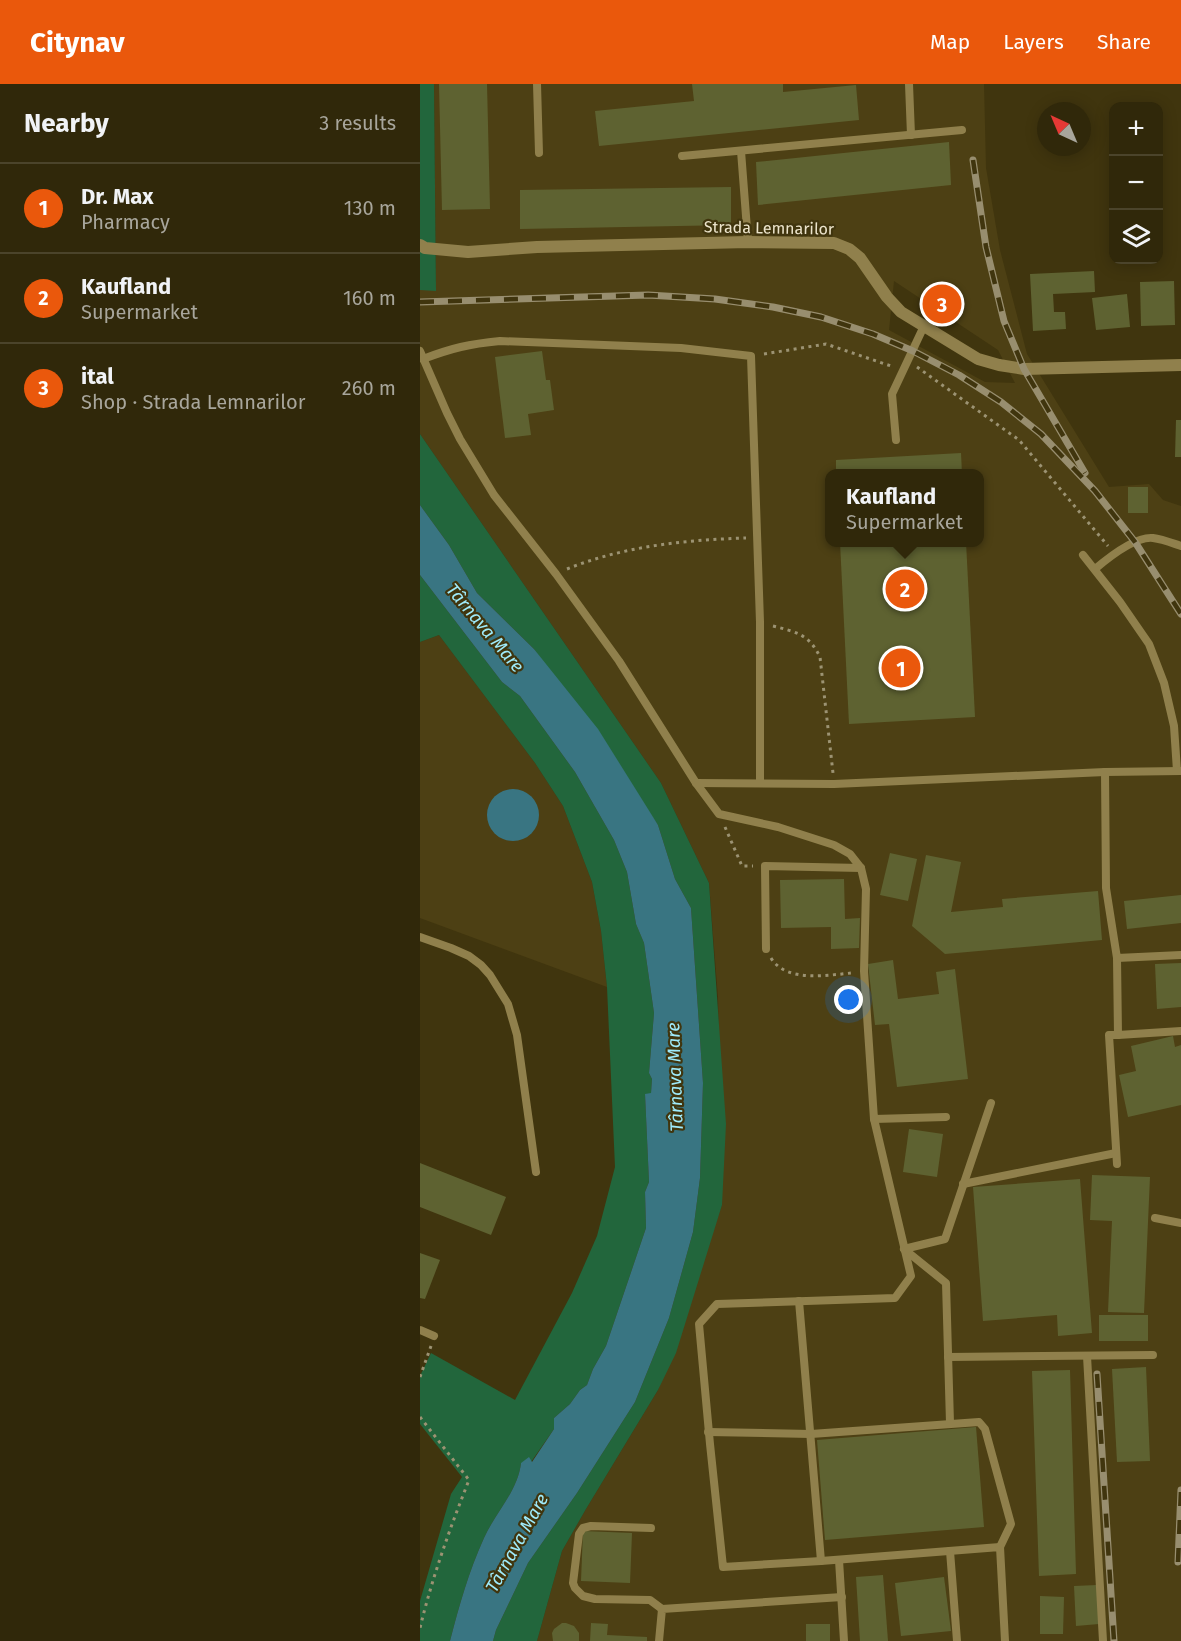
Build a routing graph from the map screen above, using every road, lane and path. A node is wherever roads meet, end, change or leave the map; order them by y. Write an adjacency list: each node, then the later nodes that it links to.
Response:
1 (537, 84): 6 (lane)
2 (909, 84): 4 (lane)
3 (962, 130): 4 (lane)
4 (910, 135): 5 (lane)
5 (741, 151): 7 (lane); 8 (lane)
6 (539, 153)
7 (682, 156)
8 (748, 242): 9 (street, Strada Lemnarilor); 10 (street, Strada Lemnarilor)
9 (420, 245)
10 (924, 326): 13 (lane); 14 (street, Strada Lemnarilor)
11 (422, 355): 12 (lane); 22 (lane)
12 (751, 356): 15 (path); 17 (lane)
13 (908, 361): 15 (lane); 19 (path)
14 (1181, 365)
15 (904, 370): 16 (lane)
16 (896, 440)
17 (757, 538): 22 (path); 23 (lane)
18 (1181, 546): 19 (lane)
19 (1115, 554): 21 (lane)
20 (1083, 555): 21 (lane)
21 (1095, 569): 24 (lane)
22 (556, 574): 27 (lane)
23 (760, 622): 26 (lane); 28 (path)
24 (1179, 771): 25 (lane)
25 (1106, 772): 28 (lane); 35 (lane)
26 (760, 782): 27 (lane); 28 (lane)
27 (696, 783): 29 (lane)
28 (834, 784)
29 (719, 814): 30 (path); 31 (lane)
30 (765, 866): 31 (lane); 33 (lane)
31 (861, 868): 36 (lane)
32 (420, 937): 44 (lane)
33 (766, 949): 36 (path)
34 (1181, 955): 35 (lane)
35 (1117, 958): 38 (lane)
36 (864, 971): 41 (lane)
37 (1181, 1031): 38 (lane)
38 (1118, 1035): 42 (lane)
39 (991, 1103): 45 (lane)
40 (946, 1117): 41 (lane)
41 (874, 1119): 48 (lane)
42 (1116, 1153): 43 (lane); 45 (lane)
43 (1116, 1164)
44 (536, 1172)
45 (963, 1184): 48 (lane)
46 (1155, 1218): 47 (lane)
47 (1181, 1223)
48 (904, 1249): 49 (lane); 54 (lane)
49 (799, 1301): 58 (lane); 59 (lane)
50 (420, 1330): 51 (lane)
51 (434, 1336): 55 (path)
52 (1153, 1355): 53 (lane)
53 (1087, 1356): 54 (lane); 72 (lane)
54 (948, 1357): 57 (lane)
55 (420, 1377)
56 (420, 1417): 67 (path)
57 (950, 1423): 59 (lane); 61 (lane)
58 (708, 1432): 59 (lane); 64 (lane)
59 (811, 1434): 64 (lane)
60 (651, 1528): 66 (lane)
61 (1000, 1547): 62 (lane); 71 (lane)
62 (950, 1551): 63 (lane); 70 (lane)
63 (839, 1560): 64 (lane); 65 (lane)
64 (821, 1561)
65 (842, 1597): 66 (lane); 69 (lane)
66 (662, 1609): 68 (lane)
67 (420, 1629)
68 (659, 1641)
69 (844, 1641)
70 (957, 1641)
71 (1005, 1641)
72 (1103, 1641)

